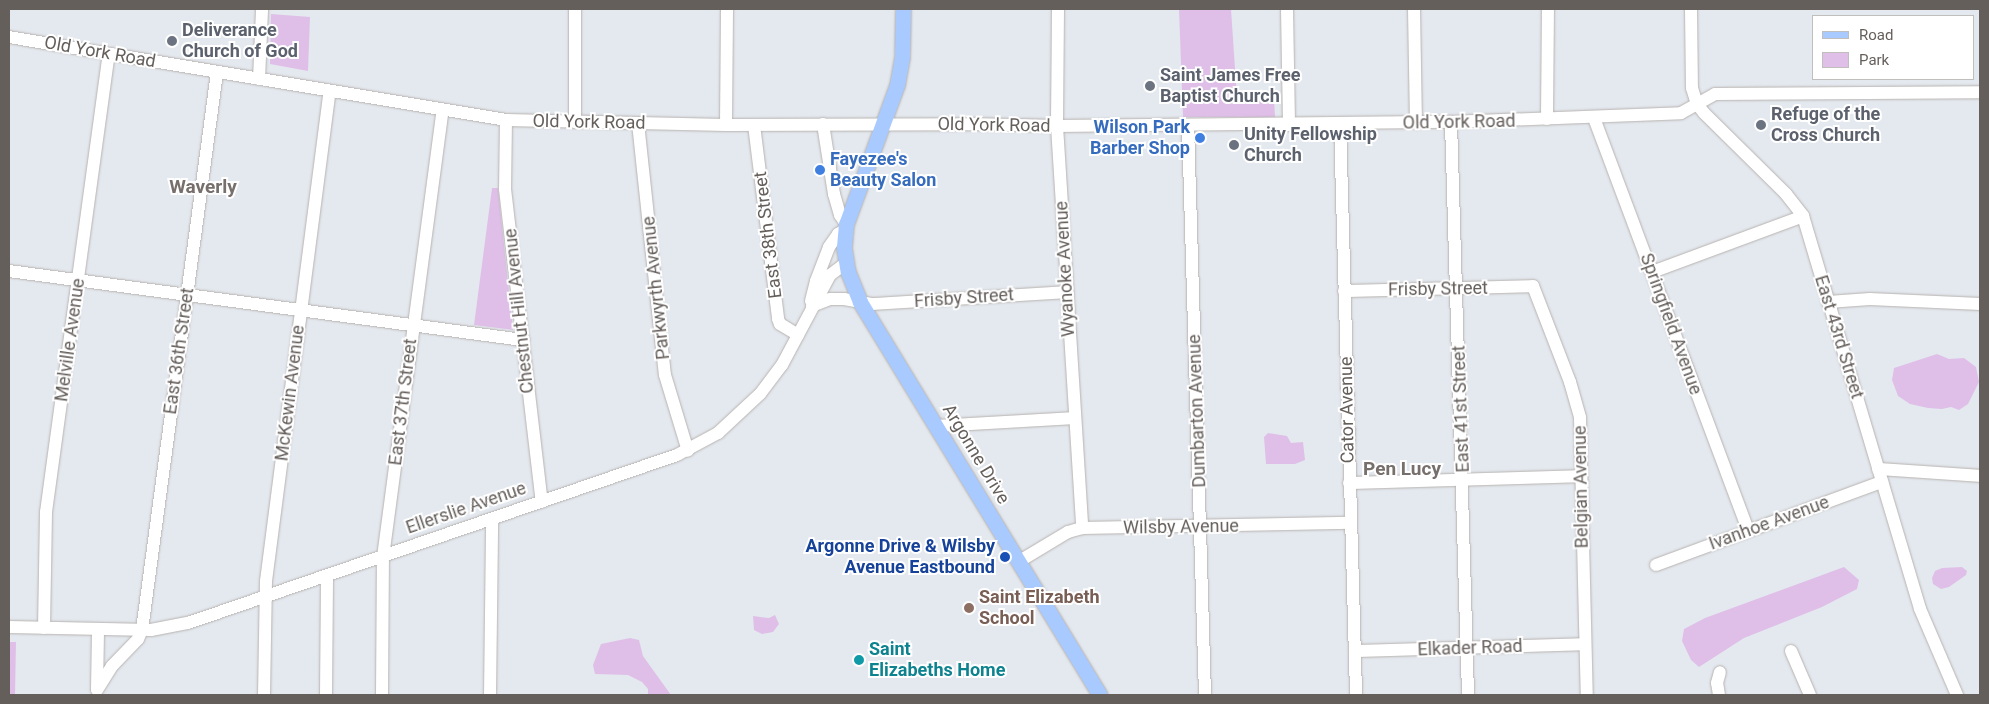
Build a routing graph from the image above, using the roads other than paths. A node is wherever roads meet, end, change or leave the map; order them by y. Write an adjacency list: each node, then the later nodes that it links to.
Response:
1 (262, 9): 13 (street)
2 (575, 9): 21 (street)
3 (727, 9): 28 (street)
4 (904, 9): 26 (main road)
5 (1058, 9): 31 (street, Wyanoke Avenue)
6 (1286, 9): 30 (street)
7 (1414, 9): 24 (street)
8 (1548, 9): 19 (street)
9 (1691, 9): 16 (street)
10 (9, 37): 11 (street, Old York Road)
11 (109, 54): 12 (street, Old York Road); 38 (street, Melville Avenue)
12 (217, 72): 13 (street, Old York Road); 43 (street, East 36th Street)
13 (259, 79): 14 (street, Old York Road)
14 (330, 91): 17 (street, Old York Road); 48 (street, McKewin Avenue)
15 (1980, 92): 16 (street, Old York Road)
16 (1697, 104): 18 (street, Old York Road); 33 (street, East 43rd Street)
17 (443, 110): 20 (street, Old York Road); 49 (street, East 37th Street)
18 (1594, 118): 19 (street, Old York Road); 37 (street, Springfield Avenue)
19 (1547, 119): 22 (street, Old York Road)
20 (506, 120): 21 (street, Old York Road); 51 (street, Chestnut Hill Avenue)
21 (575, 122): 23 (street, Old York Road)
22 (1451, 122): 24 (street, Old York Road); 40 (street, East 41st Street)
23 (638, 123): 28 (street, Old York Road); 54 (street, Parkwyrth Avenue)
24 (1416, 123): 27 (street, Old York Road)
25 (823, 124): 26 (street, Old York Road); 29 (street, Old York Road); 34 (street)
26 (884, 124): 31 (street, Old York Road); 34 (main road)
27 (1340, 124): 30 (street, Old York Road); 41 (street, Cator Avenue)
28 (726, 125): 29 (street, Old York Road)
29 (754, 125): 50 (street, East 38th Street)
30 (1289, 125): 32 (street, Old York Road)
31 (1057, 126): 32 (street, Old York Road); 42 (street, Wyanoke Avenue)
32 (1188, 126): 63 (street, Dumbarton Avenue)
33 (1802, 216): 37 (street); 45 (street, East 43rd Street)
34 (845, 227): 35 (main road, Argonne Drive); 47 (street)
35 (846, 263): 44 (main road, Argonne Drive); 47 (street, Ellerslie Avenue)
36 (9, 271): 38 (street)
37 (1652, 272): 65 (street, Springfield Avenue)
38 (78, 281): 43 (street); 72 (street, Melville Avenue)
39 (1533, 286): 40 (street, Frisby Street); 55 (street, Belgian Avenue)
40 (1457, 289): 41 (street, Frisby Street); 58 (street, East 41st Street)
41 (1344, 291): 59 (street, Cator Avenue)
42 (1067, 292): 44 (street, Frisby Street); 52 (street, Wyanoke Avenue)
43 (187, 294): 48 (street); 74 (street, East 36th Street)
44 (860, 302): 47 (street, Frisby Street); 53 (main road, Argonne Drive)
45 (1828, 302): 46 (street); 56 (street, East 43rd Street)
46 (1980, 304)
47 (812, 306): 50 (street, Ellerslie Avenue)
48 (301, 309): 49 (street); 70 (street, McKewin Avenue)
49 (413, 326): 51 (street); 66 (street, East 37th Street)
50 (798, 335): 54 (street, Ellerslie Avenue)
51 (522, 340): 60 (street, Chestnut Hill Avenue)
52 (1074, 418): 53 (street); 64 (street, Wyanoke Avenue)
53 (937, 426): 67 (main road, Argonne Drive)
54 (688, 451): 60 (street, Ellerslie Avenue)
55 (1581, 476): 58 (street); 75 (street, Belgian Avenue)
56 (1880, 476): 57 (street, Ivanhoe Avenue); 65 (street, Ivanhoe Avenue); 92 (street, East 43rd Street)
57 (1980, 476)
58 (1463, 481): 59 (street); 76 (street, East 41st Street)
59 (1349, 483): 62 (street, Cator Avenue)
60 (542, 502): 61 (street, Ellerslie Avenue)
61 (492, 519): 66 (street, Ellerslie Avenue); 84 (street)
62 (1352, 523): 63 (street, Wilsby Avenue); 77 (street, Cator Avenue)
63 (1200, 527): 64 (street, Wilsby Avenue); 86 (street, Dumbarton Avenue)
64 (1082, 528): 67 (street, Wilsby Avenue)
65 (1748, 530): 68 (street, Ivanhoe Avenue)
66 (383, 557): 69 (street, Ellerslie Avenue); 83 (street, East 37th Street)
67 (1018, 562): 85 (main road, Argonne Drive)
68 (1656, 564)
69 (327, 576): 70 (street, Ellerslie Avenue); 82 (street)
70 (265, 598): 74 (street, Ellerslie Avenue); 81 (street, McKewin Avenue)
71 (9, 627): 72 (street, Ellerslie Avenue)
72 (44, 628): 73 (street, Ellerslie Avenue)
73 (98, 629): 74 (street, Ellerslie Avenue); 80 (street)
74 (142, 630): 80 (street)
75 (1585, 644): 76 (street, Elkader Road); 89 (street, Belgian Avenue)
76 (1466, 648): 77 (street, Elkader Road); 88 (street, East 41st Street)
77 (1355, 651): 87 (street, Cator Avenue)
78 (1791, 651): 91 (street)
79 (1720, 672): 90 (street)
80 (97, 693)
81 (264, 695)
82 (326, 695)
83 (382, 695)
84 (490, 695)
85 (1100, 695)
86 (1205, 695)
87 (1355, 695)
88 (1468, 695)
89 (1587, 695)
90 (1719, 695)
91 (1810, 695)
92 (1957, 695)

